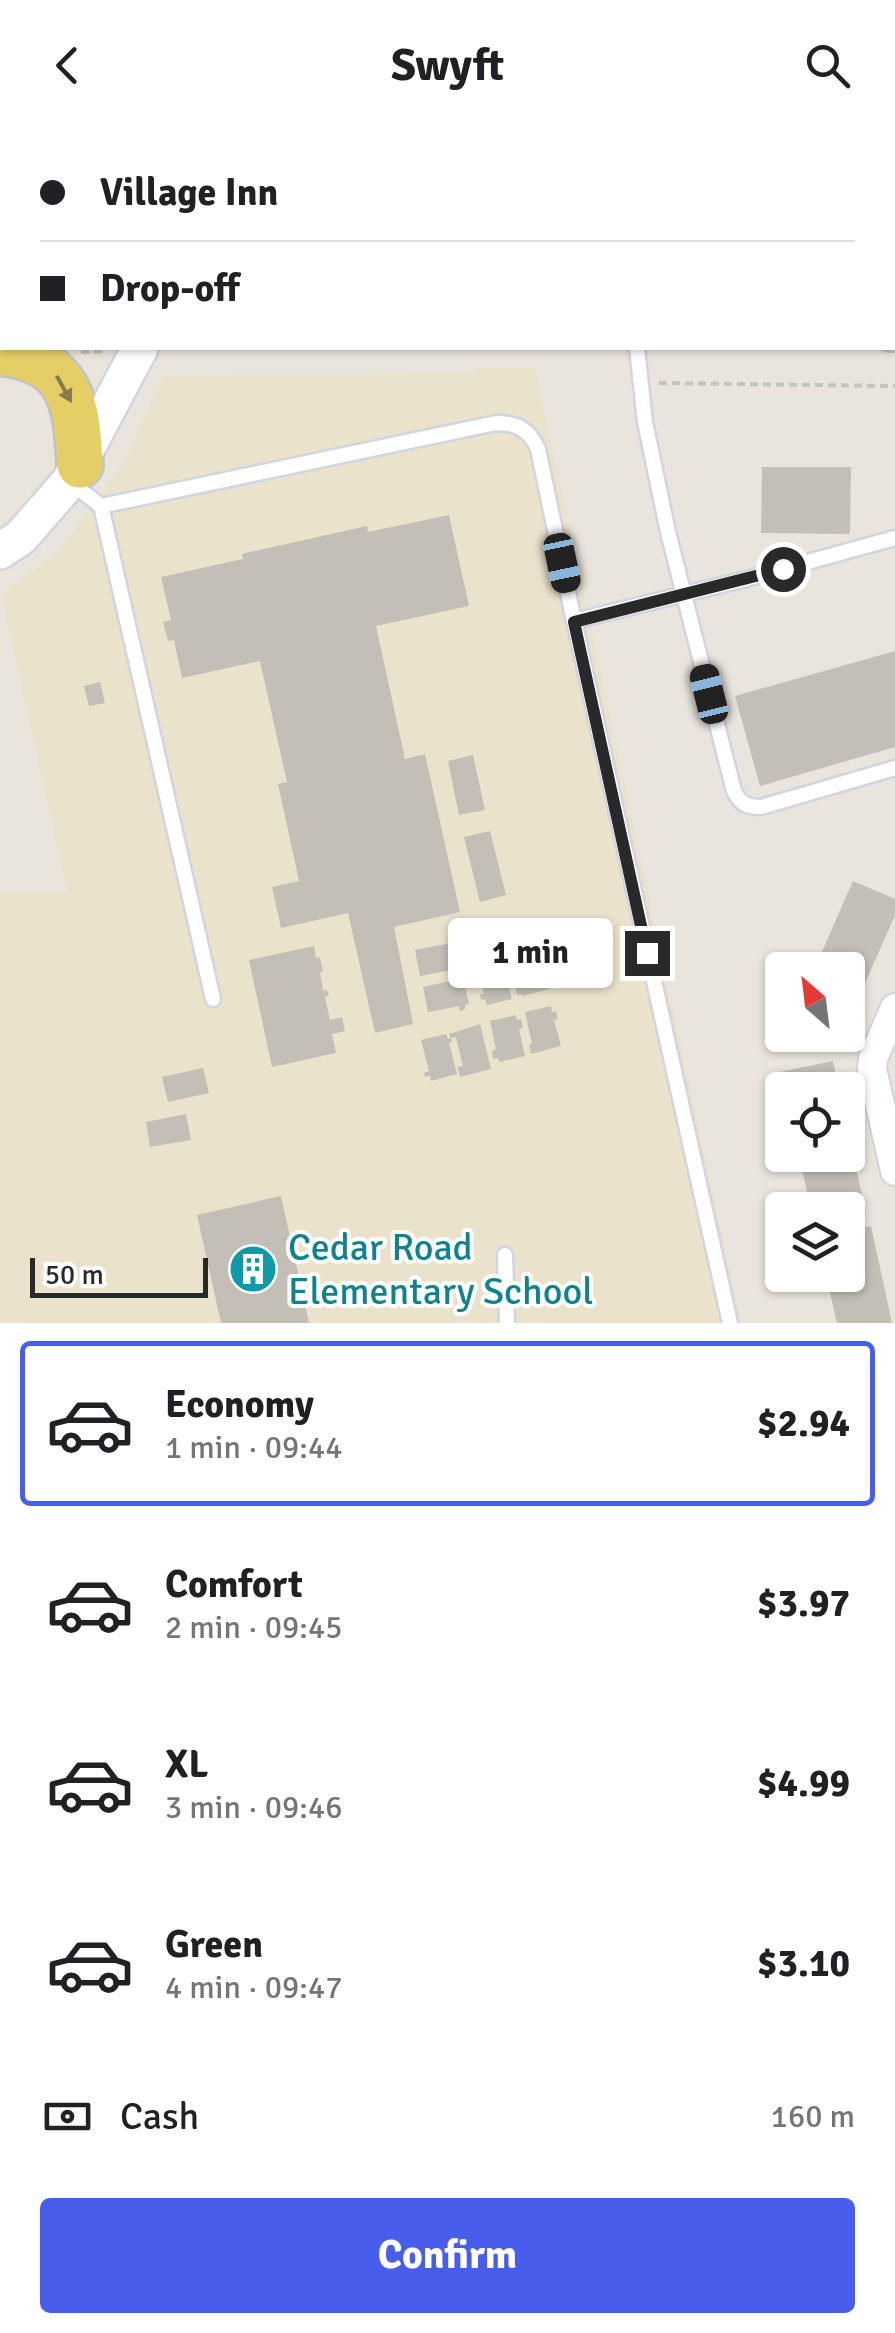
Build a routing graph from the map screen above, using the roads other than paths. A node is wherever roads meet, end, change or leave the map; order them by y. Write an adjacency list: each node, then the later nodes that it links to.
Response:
1 (126, 350): 4 (street)
2 (636, 350): 8 (lane)
3 (0, 352): 4 (main road, one-way to 4)
4 (74, 473): 5 (lane); 7 (street)
5 (100, 506): 9 (lane); 11 (lane)
6 (895, 538): 8 (lane)
7 (0, 551)
8 (684, 594): 9 (lane); 10 (lane)
9 (574, 622): 16 (lane)
10 (895, 768)
11 (213, 999)
12 (895, 1008): 13 (street)
13 (895, 1171)
14 (506, 1255): 15 (lane)
15 (507, 1323)
16 (730, 1323)

